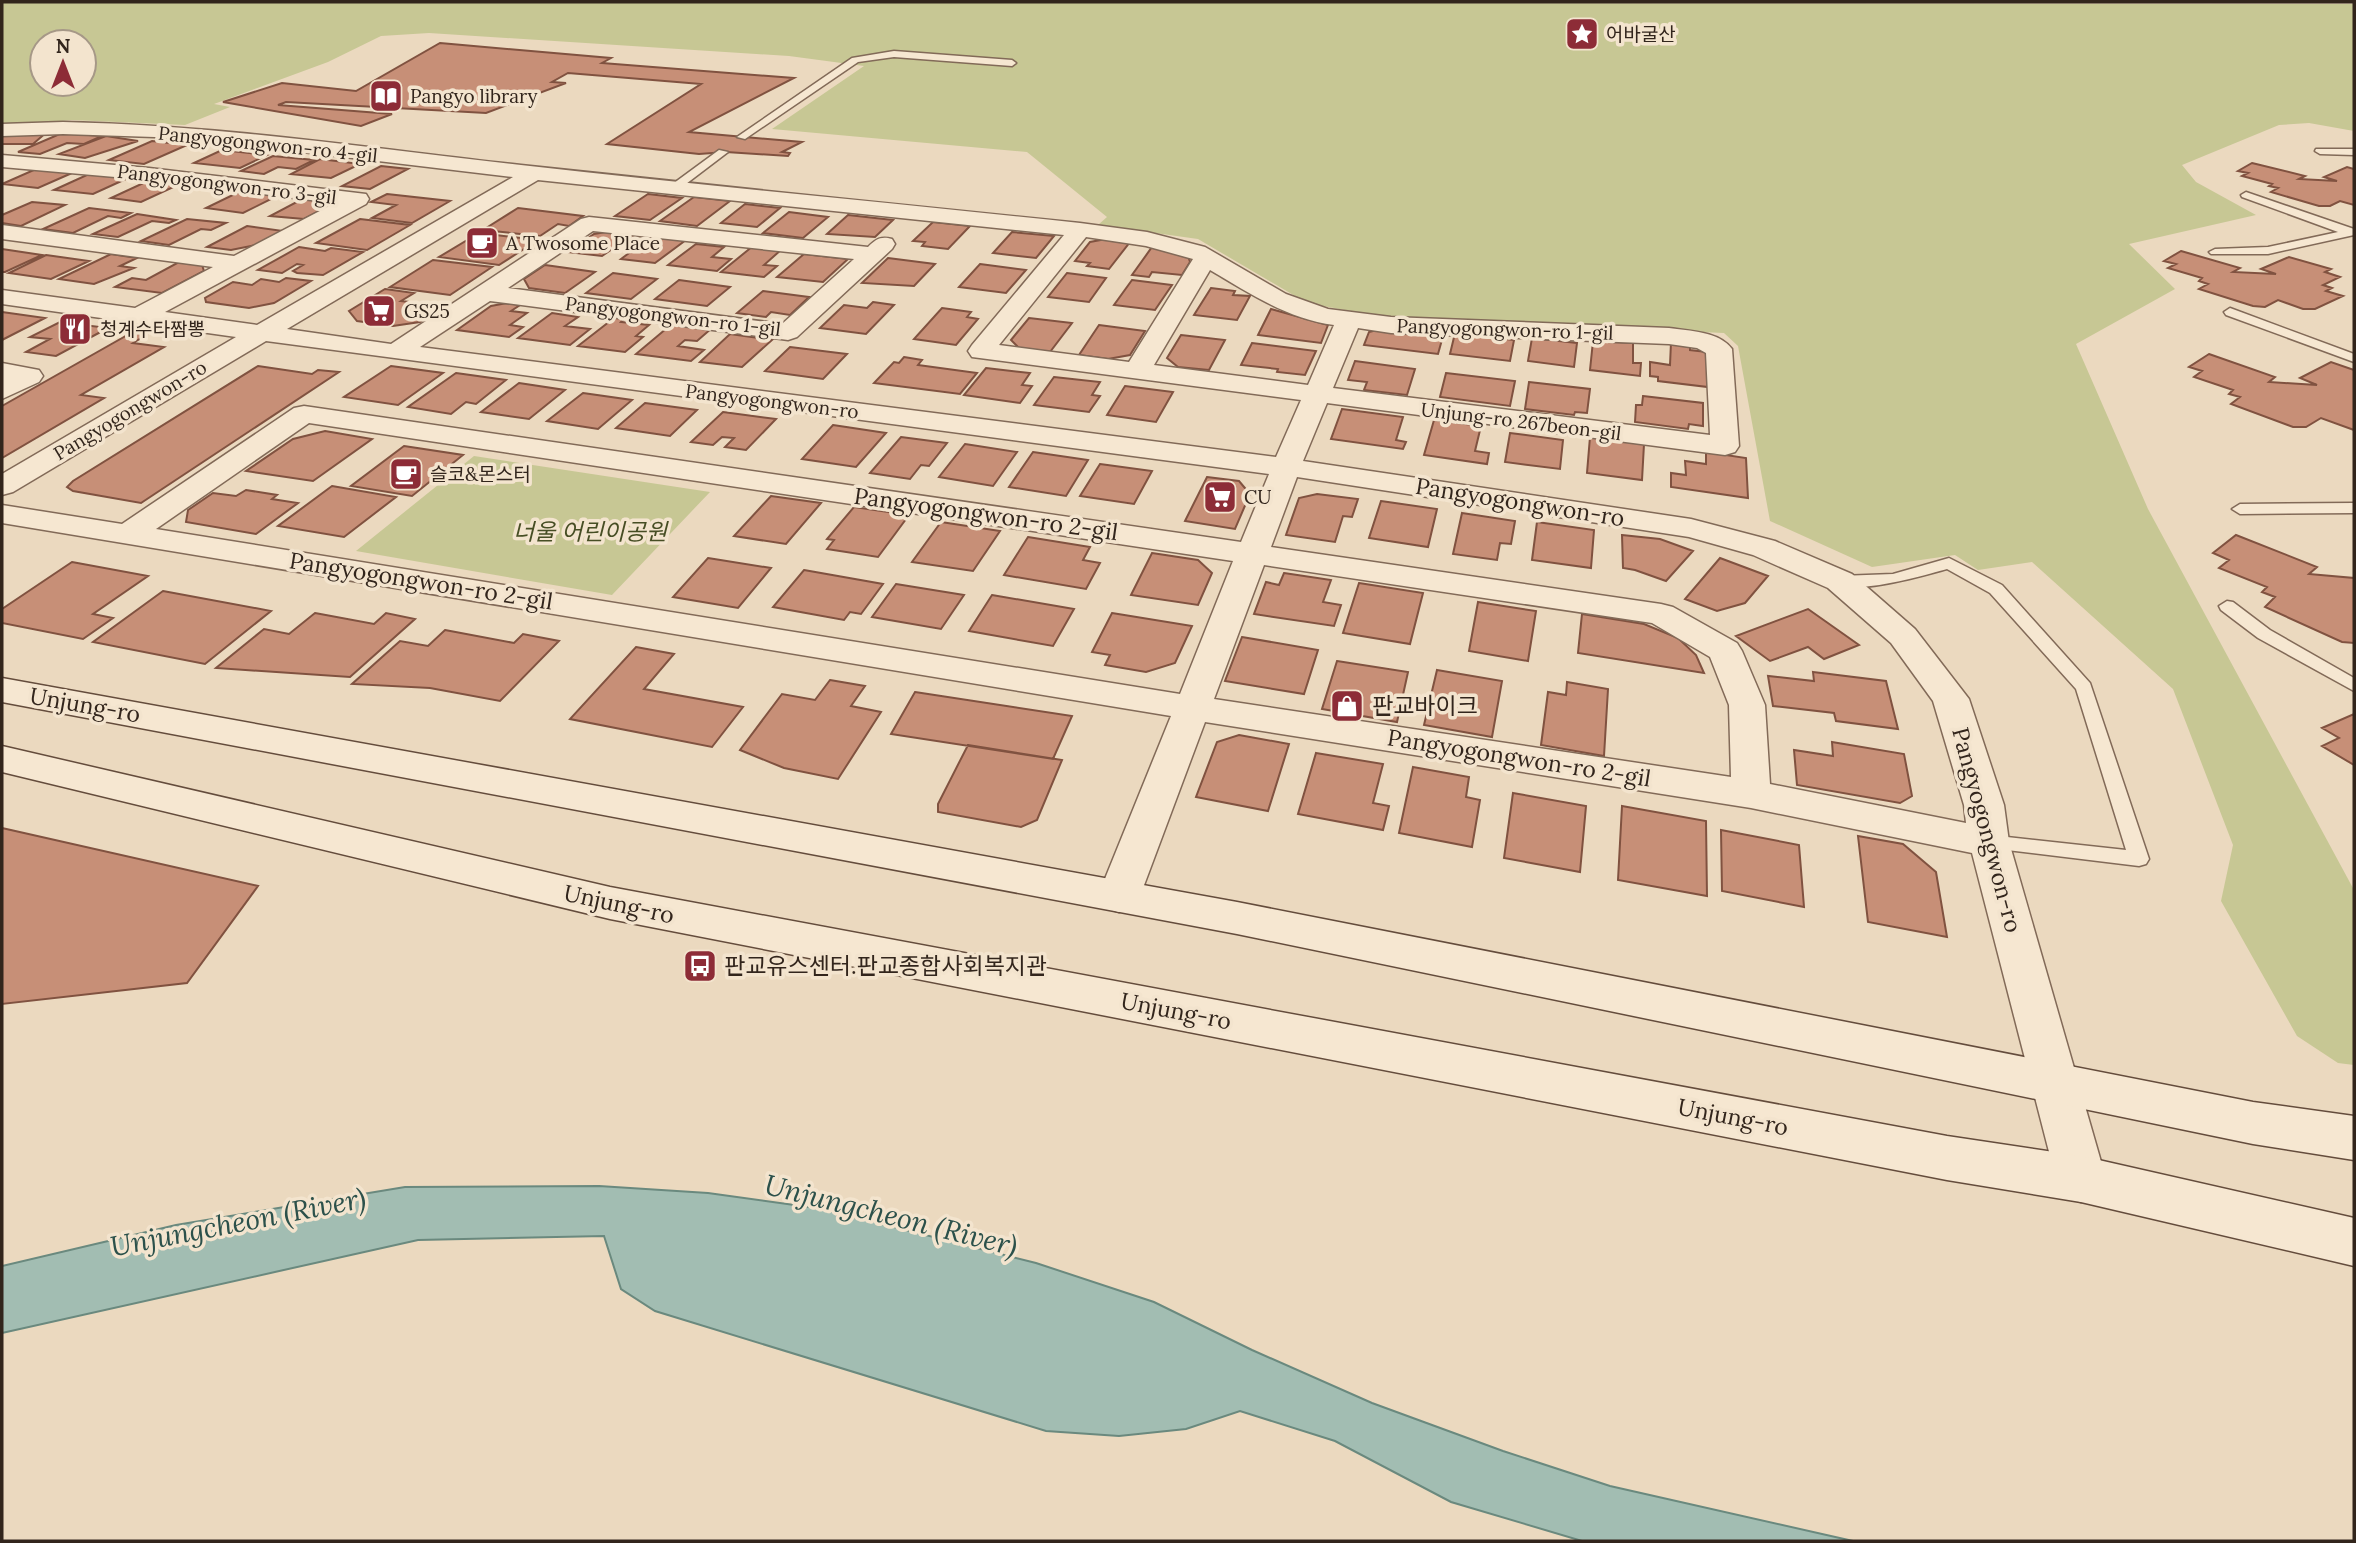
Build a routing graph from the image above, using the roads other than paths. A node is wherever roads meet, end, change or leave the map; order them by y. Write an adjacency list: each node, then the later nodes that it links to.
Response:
1 (1012, 63): 4 (lane)
2 (2, 130): 3 (street, Pangyogongwon-ro 4-gil)
3 (229, 137): 9 (street, Pangyogongwon-ro 4-gil); 10 (street)
4 (742, 137)
5 (2320, 151): 7 (lane)
6 (723, 152): 11 (lane)
7 (2354, 152)
8 (2, 161): 10 (street, Pangyogongwon-ro 3-gil)
9 (534, 173): 11 (street, Pangyogongwon-ro 1-gil); 26 (street, Pangyogongwon-ro)
10 (149, 174): 20 (street, Pangyogongwon-ro 3-gil)
11 (674, 188): 13 (street, Pangyogongwon-ro 1-gil)
12 (2246, 195): 16 (lane)
13 (920, 212): 14 (street, Pangyogongwon-ro 1-gil); 18 (street, Pangyogongwon-ro 1-gil)
14 (1080, 230): 19 (street, Pangyogongwon-ro 1-gil); 30 (street)
15 (2, 232): 20 (street)
16 (2353, 233): 17 (lane)
17 (2215, 252)
18 (872, 254): 21 (street); 21 (street, Pangyogongwon-ro 1-gil)
19 (1206, 257): 25 (street, Pangyogongwon-ro 1-gil); 30 (street)
20 (237, 263): 24 (street, Pangyogongwon-ro 3-gil)
21 (486, 293): 27 (street)
22 (2, 297): 24 (street, Pangyogongwon-ro)
23 (2230, 313): 28 (lane)
24 (137, 317): 26 (street, Pangyogongwon-ro)
25 (1348, 321): 32 (street); 33 (street, Pangyogongwon-ro 1-gil)
26 (258, 333): 27 (street, Pangyogongwon-ro); 35 (street, Pangyogongwon-ro)
27 (396, 352): 34 (street, Pangyogongwon-ro)
28 (2354, 358)
29 (2, 371): 31 (street)
30 (1137, 371): 32 (street)
31 (2, 390)
32 (1316, 395): 33 (street, Unjung-ro 267beon-gil); 34 (street)
33 (1725, 446)
34 (1286, 467): 40 (street); 41 (street, Pangyogongwon-ro)
35 (2, 486)
36 (2240, 509): 37 (lane)
37 (2354, 509)
38 (2, 514): 39 (street, Pangyogongwon-ro 2-gil)
39 (127, 535): 40 (street, Pangyogongwon-ro 2-gil); 45 (street, Pangyogongwon-ro 2-gil)
40 (1253, 552): 45 (street); 47 (street, Pangyogongwon-ro 2-gil)
41 (1840, 581): 48 (street, Pangyogongwon-ro); 48 (lane)
42 (2227, 606): 43 (lane)
43 (2354, 685)
44 (2, 690): 49 (street, Unjung-ro)
45 (1192, 708): 47 (street, Pangyogongwon-ro 2-gil); 49 (street)
46 (2, 759): 52 (street, Unjung-ro)
47 (1751, 794): 48 (street, Pangyogongwon-ro 2-gil)
48 (1989, 842): 50 (street, Pangyogongwon-ro)
49 (1119, 896): 50 (street, Unjung-ro)
50 (2057, 1083): 51 (street, Unjung-ro); 52 (street, Pangyogongwon-ro)
51 (2354, 1138)
52 (2081, 1179): 53 (street, Unjung-ro)
53 (2354, 1242)

